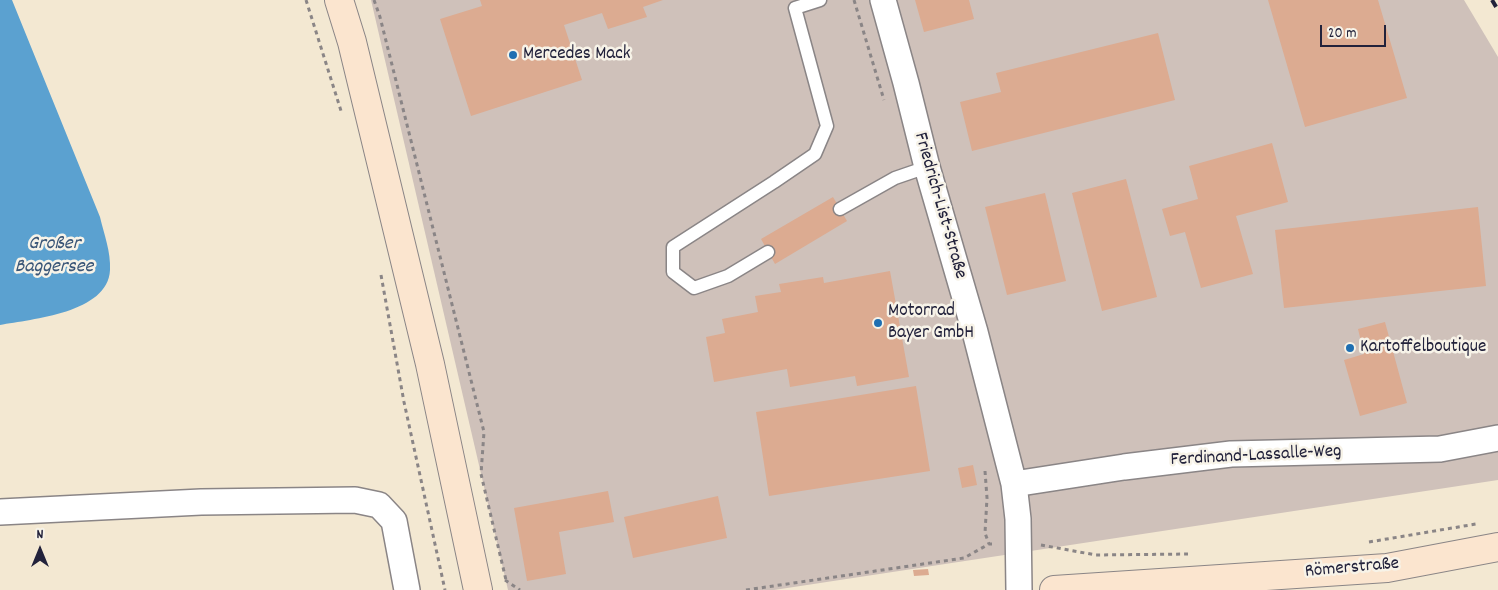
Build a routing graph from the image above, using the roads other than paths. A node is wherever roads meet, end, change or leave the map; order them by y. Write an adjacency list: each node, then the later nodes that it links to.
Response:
1 (339, 0): 12 (main road)
2 (820, 0): 6 (lane)
3 (883, 0): 4 (street, Friedrich-List-Straße)
4 (927, 167): 5 (lane); 8 (street, Friedrich-List-Straße)
5 (840, 209)
6 (768, 252)
7 (1498, 438): 8 (street, Ferdinand-Lassalle-Weg)
8 (1014, 484): 13 (street, Friedrich-List-Straße)
9 (0, 512): 11 (street)
10 (1498, 547): 14 (main road, Römerstraße)
11 (406, 590)
12 (478, 590)
13 (1019, 590)
14 (1054, 590)

